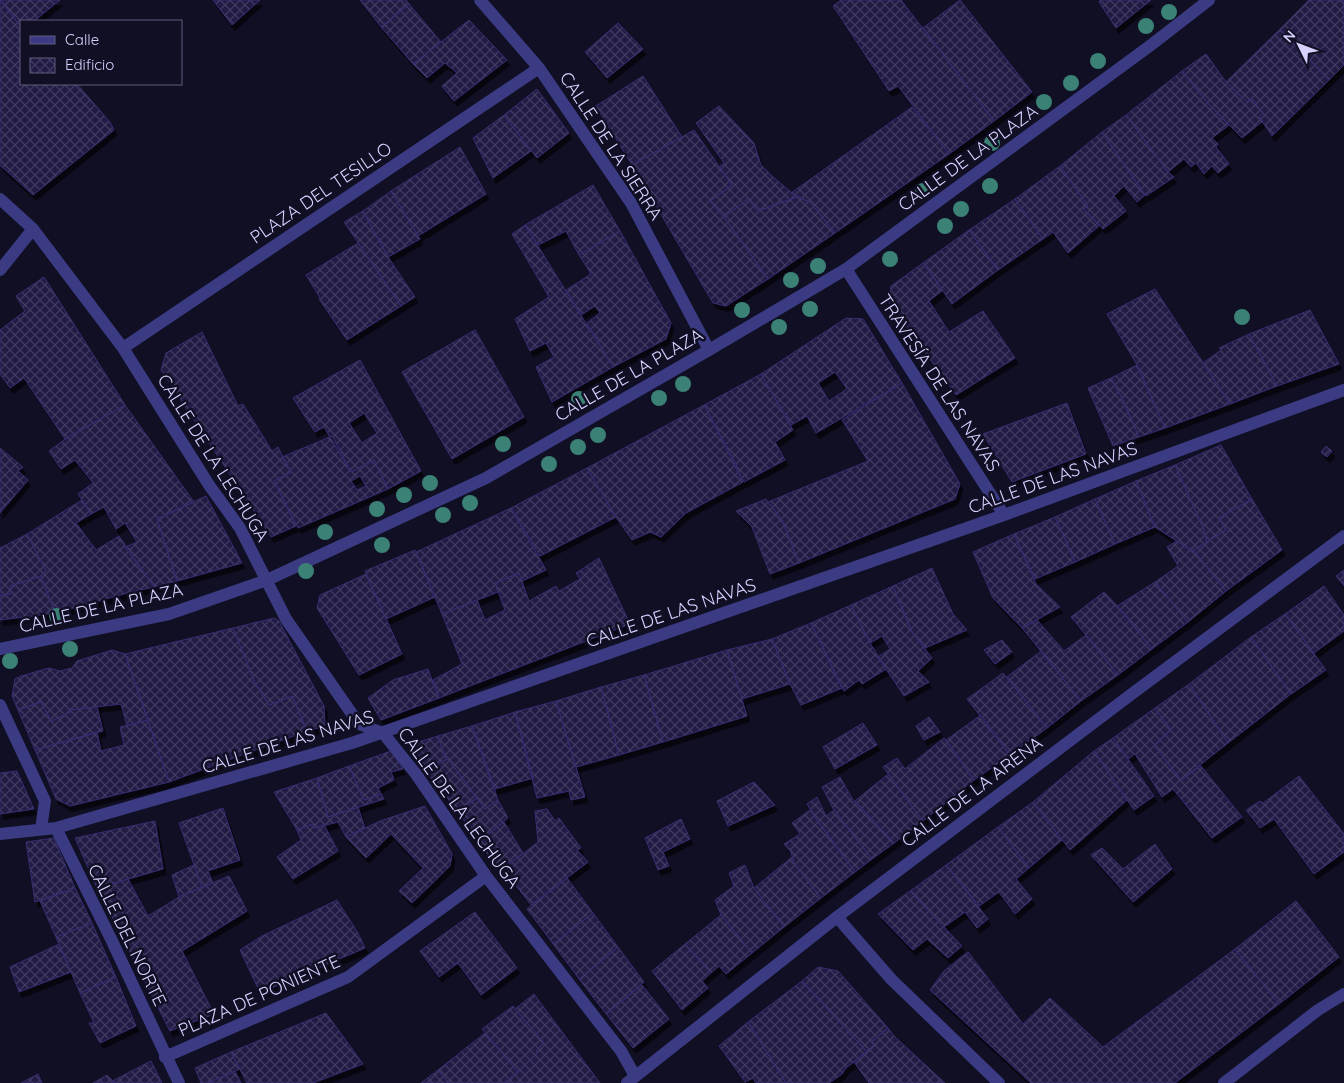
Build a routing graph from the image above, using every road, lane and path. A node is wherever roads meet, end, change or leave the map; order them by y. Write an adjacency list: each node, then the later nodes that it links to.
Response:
1 (480, 0): 3 (street, CALLE DE LA SIERRA)
2 (1209, 0): 6 (street, CALLE DE LA PLAZA)
3 (539, 68): 8 (street, PLAZA DEL TESILLO); 9 (street, CALLE DE LA SIERRA)
4 (0, 199): 5 (street, CALLE DE LA LECHUGA)
5 (33, 229): 7 (street); 8 (street, CALLE DE LA LECHUGA)
6 (846, 269): 9 (street, CALLE DE LA PLAZA); 11 (street, TRAVESÍA DE LAS NAVAS)
7 (0, 270)
8 (122, 348): 13 (street, CALLE DE LA LECHUGA)
9 (709, 350): 13 (street, CALLE DE LA PLAZA)
10 (1344, 390): 11 (street, CALLE DE LAS NAVAS)
11 (1004, 515): 16 (street, CALLE DE LAS NAVAS)
12 (1344, 536): 21 (street, CALLE DE LA ARENA)
13 (267, 580): 14 (street, CALLE DE LA PLAZA); 16 (street, CALLE DE LA LECHUGA)
14 (0, 649)
15 (0, 705): 18 (street)
16 (383, 733): 17 (street, CALLE DE LAS NAVAS); 20 (street, CALLE DE LA LECHUGA)
17 (56, 828): 18 (street, CALLE DE LAS NAVAS); 23 (street, CALLE DEL NORTE)
18 (41, 829): 19 (street, CALLE DE LAS NAVAS)
19 (0, 834)
20 (486, 876): 23 (street, PLAZA DE PONIENTE); 24 (street, CALLE DE LA LECHUGA)
21 (837, 917): 24 (street, CALLE DE LA ARENA); 26 (street)
22 (1344, 994): 27 (street)
23 (165, 1057): 25 (street, CALLE DEL NORTE)
24 (631, 1079)
25 (178, 1083)
26 (999, 1083)
27 (1224, 1083)

